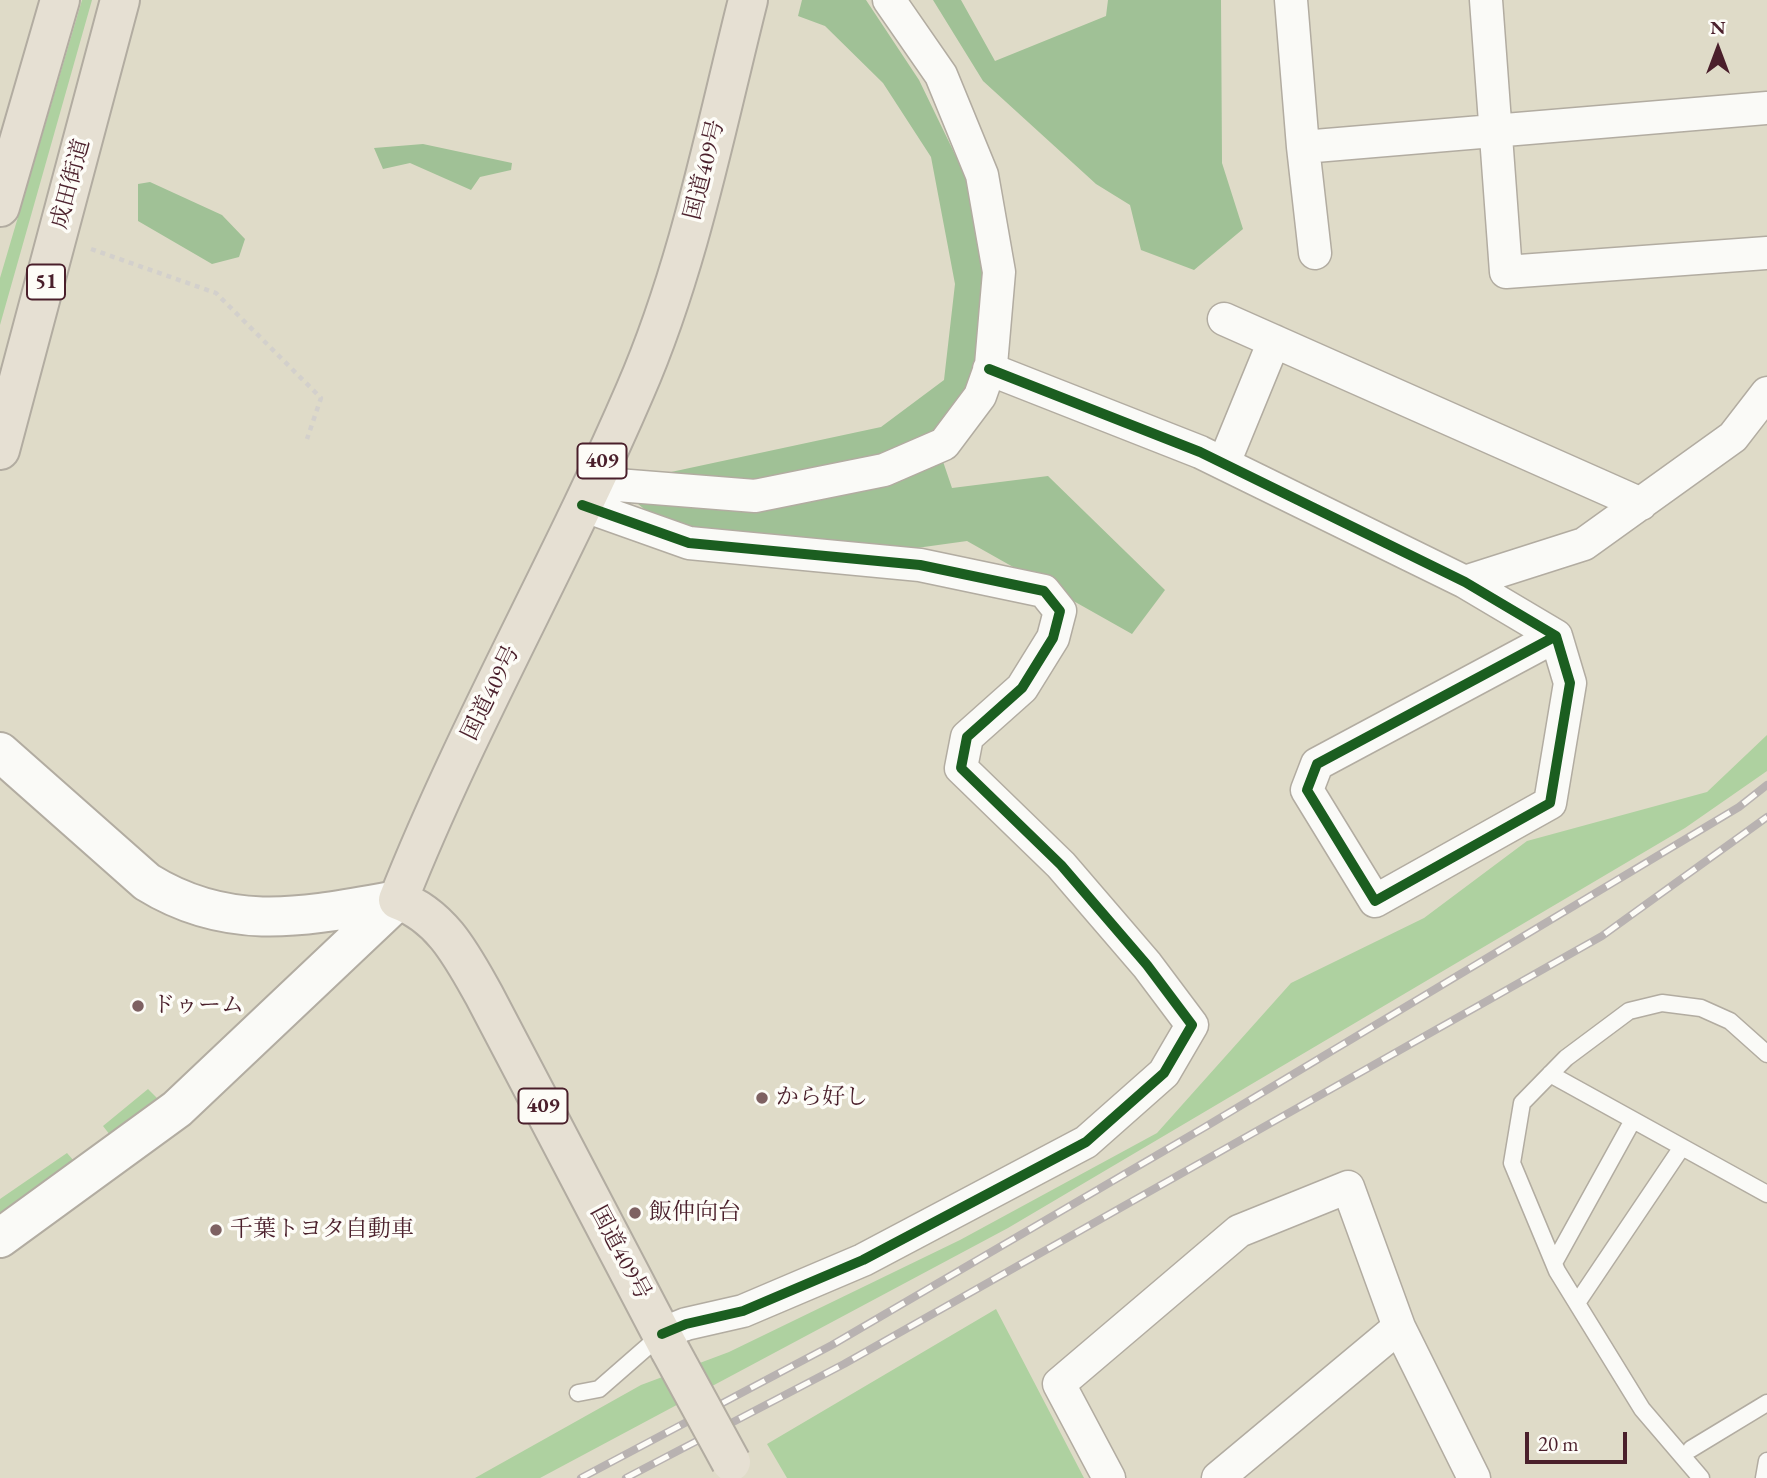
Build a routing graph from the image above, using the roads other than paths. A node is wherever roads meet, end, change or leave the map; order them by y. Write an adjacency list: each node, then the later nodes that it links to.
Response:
1 (60, 0): 10 (highway)
2 (120, 0): 17 (highway, 成田街道 / 51)
3 (748, 0): 19 (highway, 国道409号 / 409)
4 (889, 0): 15 (street)
5 (1291, 0): 9 (street)
6 (1486, 0): 8 (street)
7 (1767, 108): 8 (street)
8 (1496, 132): 9 (street); 12 (street)
9 (1303, 147): 11 (street)
10 (0, 206)
11 (1315, 253)
12 (1767, 253)
13 (1224, 318): 14 (street)
14 (1274, 341): 18 (street); 20 (street)
15 (989, 369): 18 (street); 19 (street)
16 (1767, 393): 20 (street)
17 (0, 450)
18 (1224, 463): 21 (street)
19 (587, 494): 24 (highway, 国道409号 / 409); 34 (street)
20 (1641, 504): 21 (street)
21 (1465, 582): 22 (street)
22 (1556, 636): 22 (street)
23 (0, 752): 24 (street)
24 (398, 900): 30 (street); 34 (highway, 国道409号 / 409)
25 (1767, 1054): 26 (lane)
26 (1550, 1074): 27 (lane); 31 (lane)
27 (1633, 1120): 28 (lane); 31 (lane)
28 (1682, 1147): 29 (lane); 32 (lane)
29 (1767, 1194)
30 (0, 1238)
31 (1554, 1263): 32 (lane)
32 (1577, 1303): 43 (lane)
33 (1399, 1328): 40 (street); 41 (street); 42 (street)
34 (666, 1342): 35 (lane); 39 (highway, 国道409号 / 409, bridge)
35 (578, 1392)
36 (1767, 1403): 37 (lane)
37 (1690, 1449)
38 (1767, 1461): 44 (lane)
39 (736, 1470)
40 (1109, 1478)
41 (1219, 1478)
42 (1474, 1478)
43 (1701, 1478)
44 (1764, 1478)

